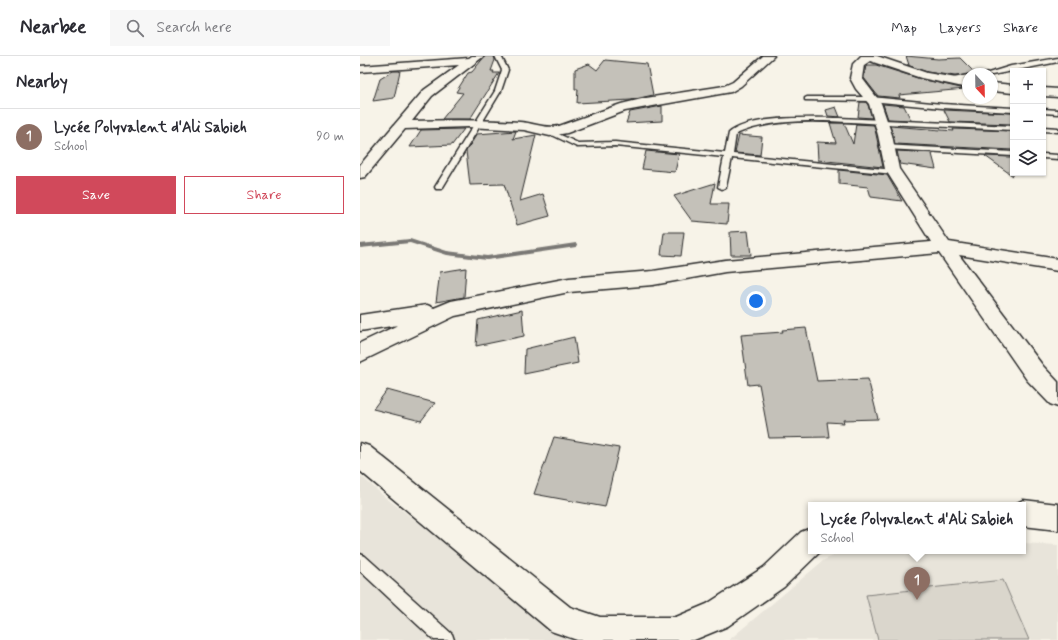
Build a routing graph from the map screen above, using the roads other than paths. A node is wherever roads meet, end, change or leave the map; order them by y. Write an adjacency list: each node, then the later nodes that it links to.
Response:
1 (498, 56): 21 (lane)
2 (769, 56): 26 (street)
3 (867, 56): 9 (street); 16 (street)
4 (476, 58): 6 (street); 22 (street)
5 (1058, 60): 7 (lane)
6 (360, 68)
7 (998, 71)
8 (962, 78): 9 (lane)
9 (947, 80): 10 (street)
10 (962, 83)
11 (998, 88): 12 (street)
12 (1010, 89)
13 (1046, 92): 14 (street)
14 (1058, 93)
15 (807, 99): 16 (lane)
16 (871, 99): 17 (lane); 20 (street)
17 (1010, 110)
18 (1046, 111): 19 (lane)
19 (1058, 112)
20 (881, 122): 23 (lane); 27 (street); 29 (lane)
21 (478, 123): 22 (street); 26 (street); 34 (lane)
22 (401, 125): 33 (street)
23 (1010, 128)
24 (1046, 129): 25 (lane)
25 (1058, 130)
26 (550, 132): 29 (lane)
27 (887, 147): 28 (lane); 32 (street)
28 (1010, 154)
29 (728, 155): 32 (lane); 35 (lane)
30 (1046, 156): 31 (lane)
31 (1058, 157)
32 (894, 172): 36 (street)
33 (360, 174)
34 (439, 187)
35 (722, 187)
36 (944, 248): 37 (street); 38 (street); 41 (street)
37 (1058, 265)
38 (451, 309): 39 (street); 40 (street)
39 (360, 323)
40 (360, 353)
41 (1058, 397)
42 (360, 455): 45 (street)
43 (1026, 513): 44 (street)
44 (1058, 517)
45 (808, 545)
46 (360, 561): 47 (lane)
47 (446, 640)

